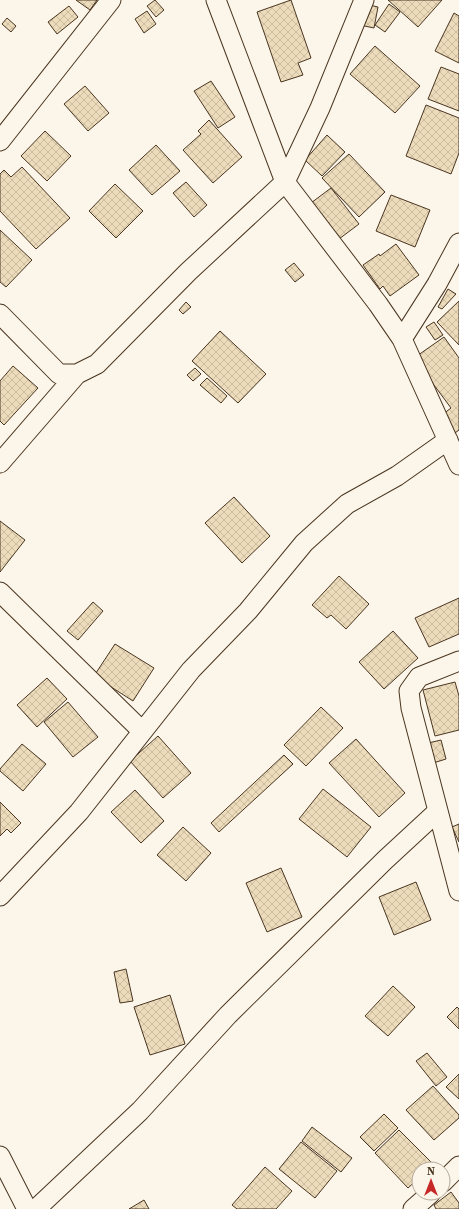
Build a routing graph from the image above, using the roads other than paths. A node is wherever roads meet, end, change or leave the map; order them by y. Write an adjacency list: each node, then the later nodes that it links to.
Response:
1 (111, 0): 4 (street)
2 (216, 0): 5 (street)
3 (364, 0): 5 (street)
4 (0, 141)
5 (285, 182): 8 (street); 9 (street)
6 (459, 243): 8 (street)
7 (0, 314): 9 (street)
8 (402, 340): 10 (street)
9 (77, 374): 11 (street)
10 (448, 440): 12 (street); 15 (street)
11 (0, 463)
12 (459, 464)
13 (0, 592): 15 (street)
14 (459, 661): 16 (street)
15 (142, 731): 18 (street)
16 (438, 811): 17 (street); 24 (street)
17 (459, 891)
18 (0, 896)
19 (1, 1160): 23 (street)
20 (459, 1166): 21 (street)
21 (451, 1174)
22 (422, 1201): 25 (street)
23 (26, 1209)
24 (36, 1209)
25 (413, 1209)

